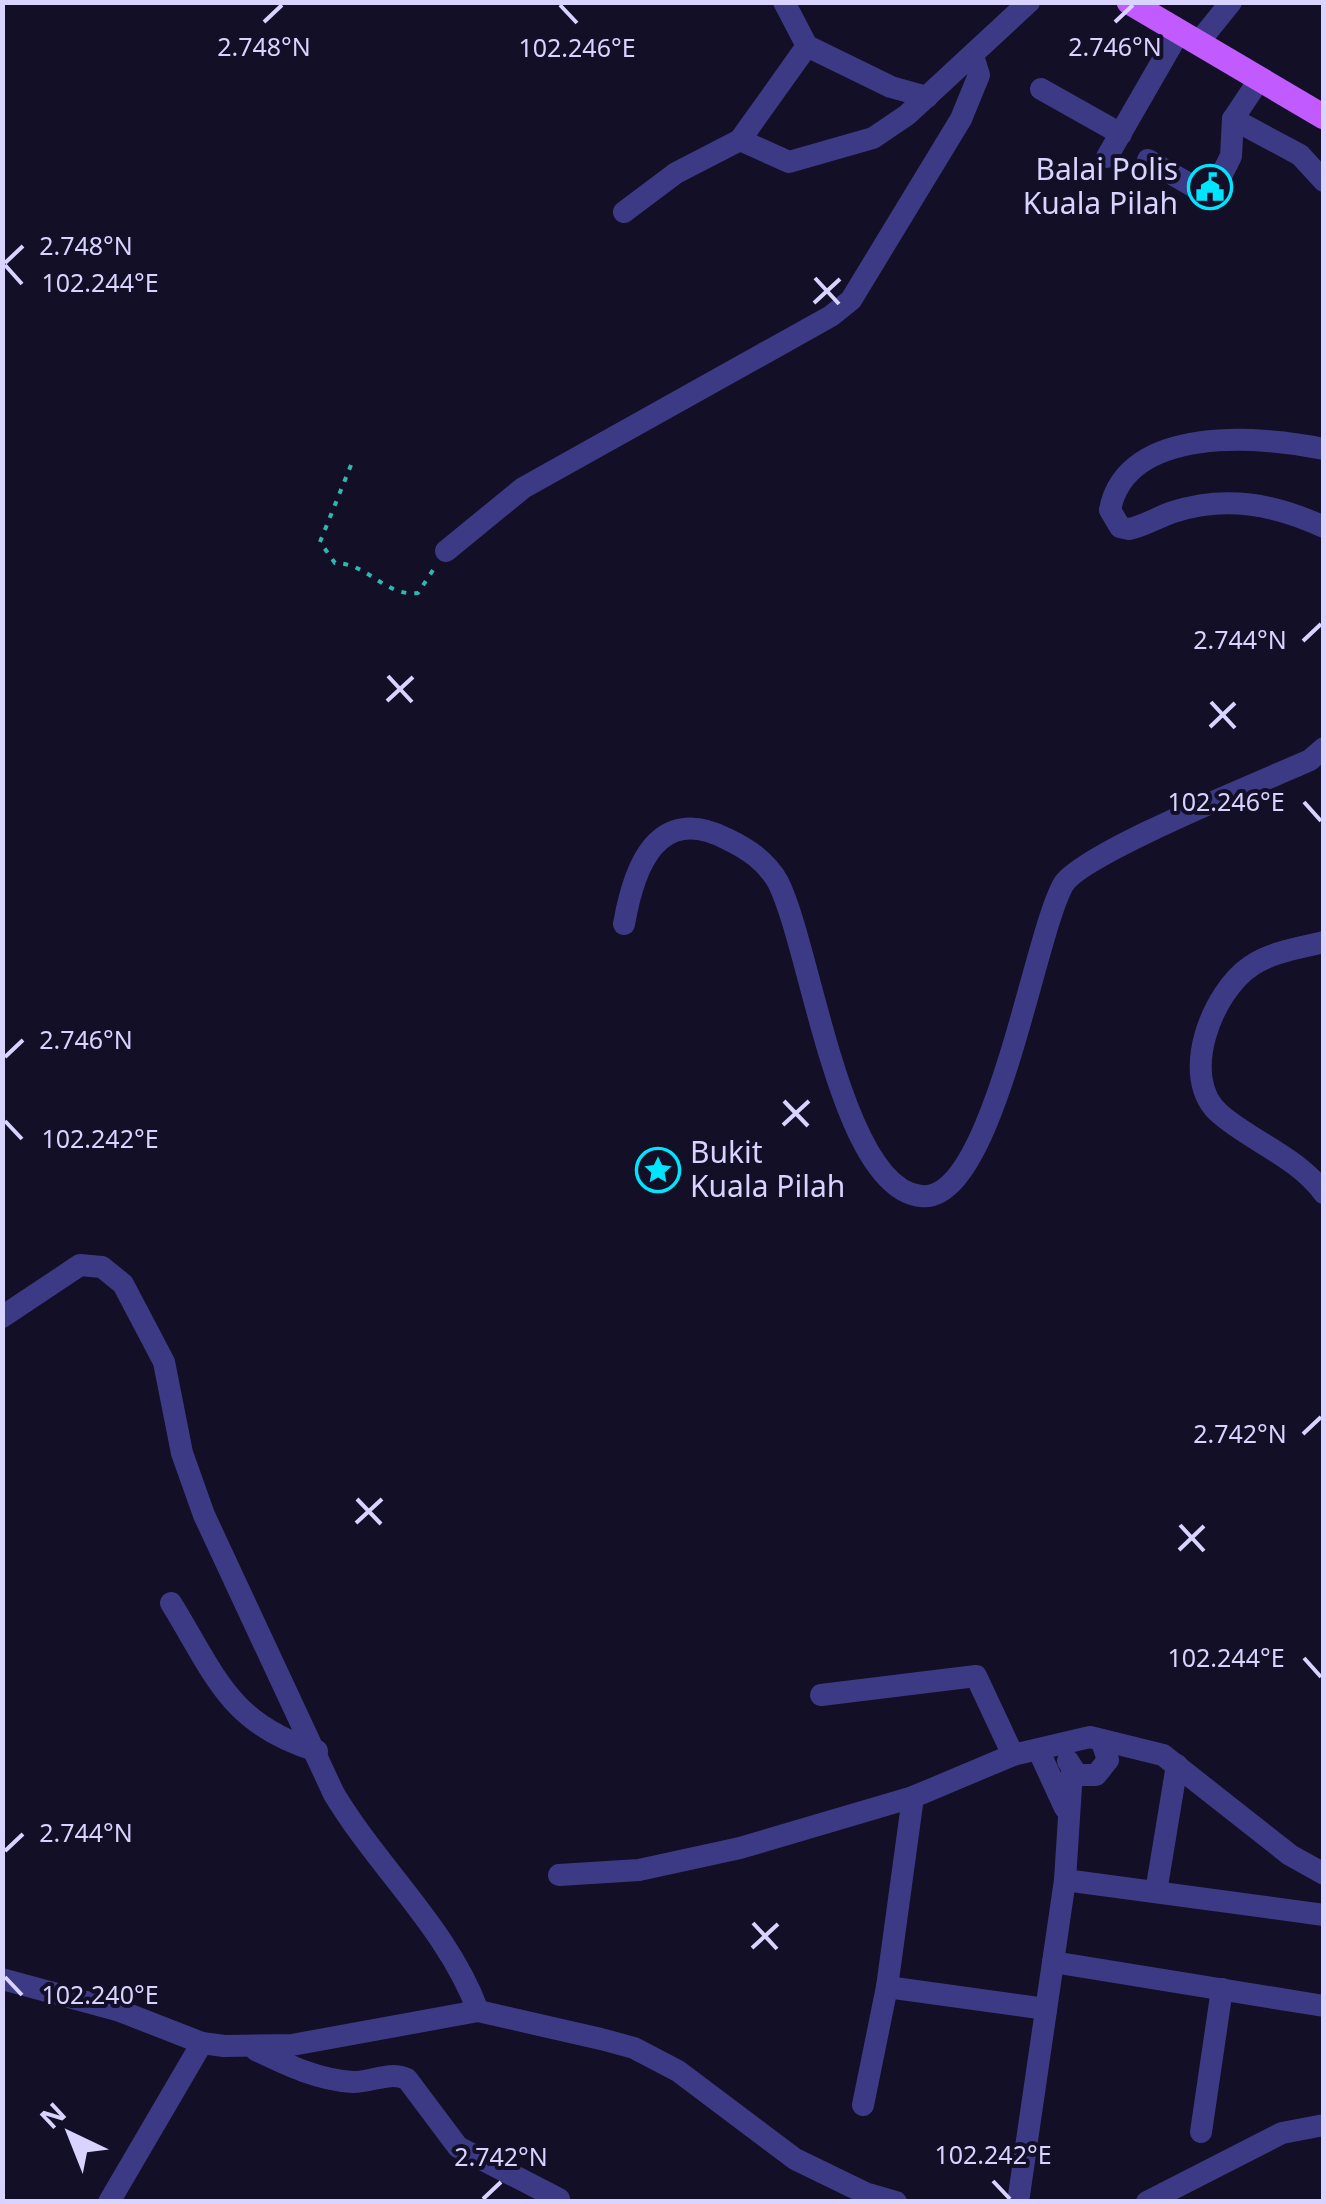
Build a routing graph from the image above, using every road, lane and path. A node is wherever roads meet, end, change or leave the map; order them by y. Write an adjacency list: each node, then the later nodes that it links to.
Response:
1 (784, 2): 6 (street)
2 (1029, 2): 7 (street)
3 (1129, 2): 5 (main road)
4 (1231, 2): 5 (street)
5 (1188, 38): 8 (main road); 13 (street)
6 (807, 46): 10 (street); 14 (street)
7 (973, 56): 10 (street); 22 (street)
8 (1259, 80): 11 (main road); 12 (street)
9 (1041, 89): 13 (street)
10 (927, 97): 14 (street)
11 (1324, 117)
12 (1234, 119): 16 (street); 17 (street)
13 (1120, 134): 15 (street)
14 (740, 140): 18 (street)
15 (1108, 157)
16 (1148, 160)
17 (1324, 180)
18 (624, 212)
19 (1324, 449): 21 (street)
20 (351, 465): 22 (path)
21 (1324, 527)
22 (446, 551)
23 (1324, 748): 24 (street)
24 (624, 924)
25 (1324, 942): 26 (street)
26 (1324, 1193)
27 (2, 1317): 32 (street)
28 (171, 1603): 32 (street)
29 (821, 1695): 33 (street)
30 (1078, 1738): 31 (street); 33 (street); 36 (street)
31 (1105, 1751): 35 (street); 36 (street)
32 (316, 1752): 50 (street)
33 (1012, 1755): 34 (street); 37 (street)
34 (1042, 1758): 36 (street); 38 (street)
35 (1170, 1760): 39 (street); 42 (street)
36 (1077, 1770): 38 (street)
37 (913, 1797): 40 (street); 46 (street)
38 (1070, 1831): 41 (street)
39 (1324, 1874)
40 (559, 1875)
41 (1065, 1880): 42 (street); 44 (street)
42 (1156, 1892): 43 (street)
43 (1324, 1916)
44 (1053, 1962): 47 (street); 49 (street)
45 (2, 1978): 51 (street)
46 (887, 1986): 49 (street); 53 (street)
47 (1222, 1989): 48 (street); 55 (street)
48 (1324, 2006)
49 (1046, 2009): 60 (street)
50 (478, 2011): 52 (street); 56 (street)
51 (202, 2043): 52 (street); 58 (street)
52 (252, 2048): 57 (street)
53 (863, 2105)
54 (1324, 2125): 61 (street)
55 (1201, 2132)
56 (863, 2197): 59 (street)
57 (559, 2199)
58 (109, 2202)
59 (896, 2202)
60 (1018, 2202)
61 (1146, 2202)

